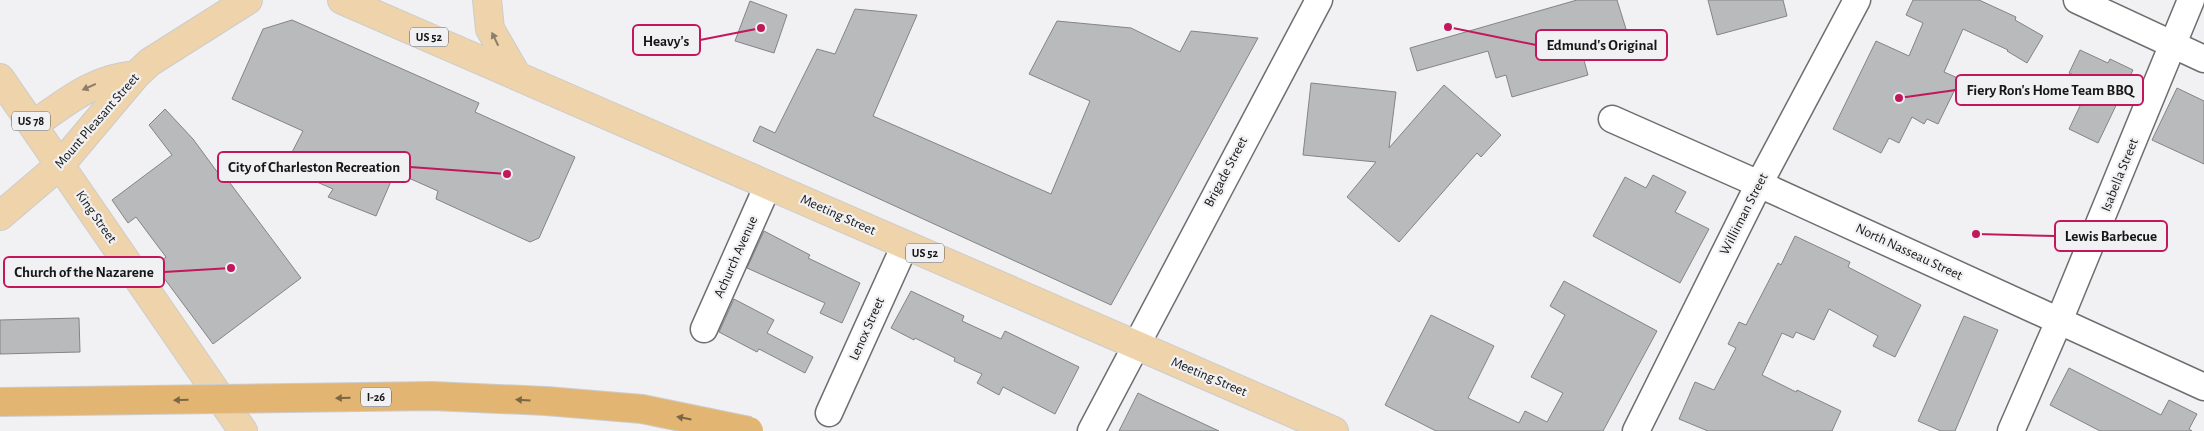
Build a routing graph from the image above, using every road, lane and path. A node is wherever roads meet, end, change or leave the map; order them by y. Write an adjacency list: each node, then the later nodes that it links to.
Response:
1 (248, 0): 11 (main road, Mount Pleasant Street)
2 (342, 0): 10 (main road, Meeting Street / US 52)
3 (487, 0): 10 (main road, one-way to 3)
4 (1320, 0): 22 (street, Brigade Street)
5 (1857, 0): 16 (street, Williiman Street)
6 (2077, 0): 8 (street)
7 (2191, 0): 8 (street, Isabella Street)
8 (2173, 45): 9 (street); 20 (street, Isabella Street)
9 (2204, 58)
10 (516, 74): 17 (main road, Meeting Street / US 52)
11 (136, 75): 14 (main road, one-way to 14); 15 (main road, Mount Pleasant Street)
12 (0, 78): 14 (main road, King Street / US 78)
13 (1612, 119): 16 (street, North Nasseau Street)
14 (34, 126): 15 (main road, King Street / US 78)
15 (61, 164): 18 (main road, Mount Pleasant Street); 26 (main road, King Street / US 78)
16 (1759, 184): 20 (street, North Nasseau Street); 30 (street, Williiman Street)
17 (768, 185): 19 (main road, Meeting Street / US 52); 21 (street, Achurch Avenue)
18 (0, 216)
19 (905, 245): 22 (main road, Meeting Street / US 52); 25 (street, Lenox Street)
20 (2059, 322): 23 (street, North Nasseau Street); 31 (street, Isabella Street)
21 (704, 329)
22 (1134, 345): 28 (street, Brigade Street); 29 (main road, Meeting Street / US 52)
23 (2204, 387)
24 (0, 402): 27 (highway, I-26, one-way to 24, bridge)
25 (829, 414)
26 (243, 431)
27 (749, 431)
28 (1091, 431)
29 (1334, 431)
30 (1636, 431)
31 (2011, 431)

